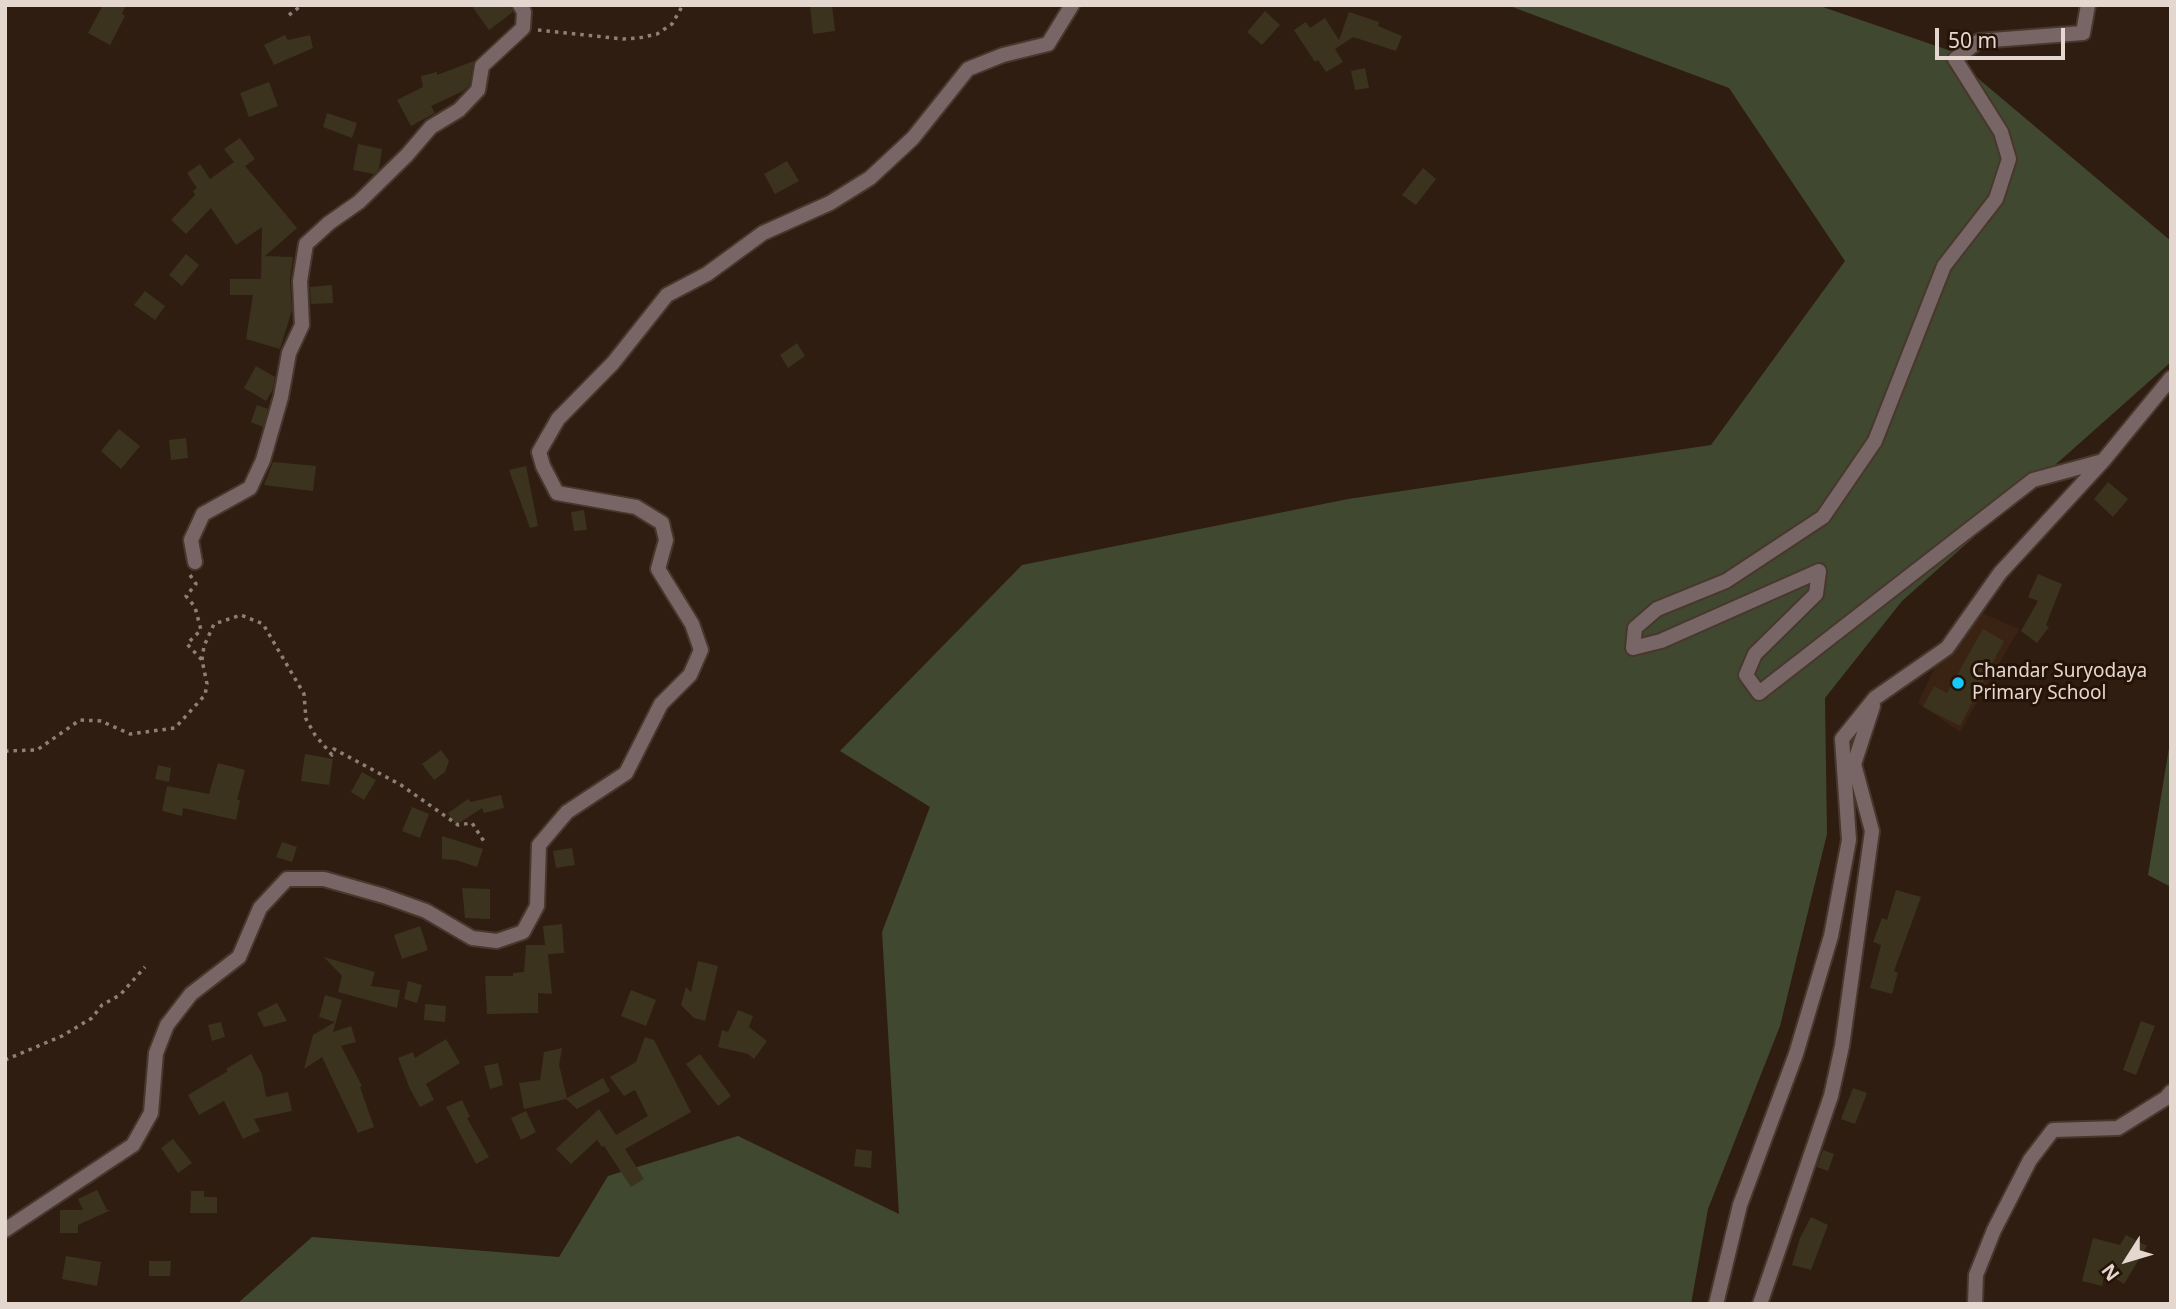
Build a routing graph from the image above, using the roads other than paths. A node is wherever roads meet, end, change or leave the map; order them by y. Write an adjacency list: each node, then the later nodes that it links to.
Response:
1 (520, 5): 6 (street)
2 (1072, 5): 9 (street)
3 (2088, 5): 5 (street)
4 (2171, 378): 5 (street)
5 (2103, 461): 7 (street)
6 (195, 562)
7 (1875, 698): 10 (street); 11 (street)
8 (2171, 1092): 12 (street)
9 (5, 1230)
10 (1716, 1304)
11 (1760, 1304)
12 (1975, 1304)

